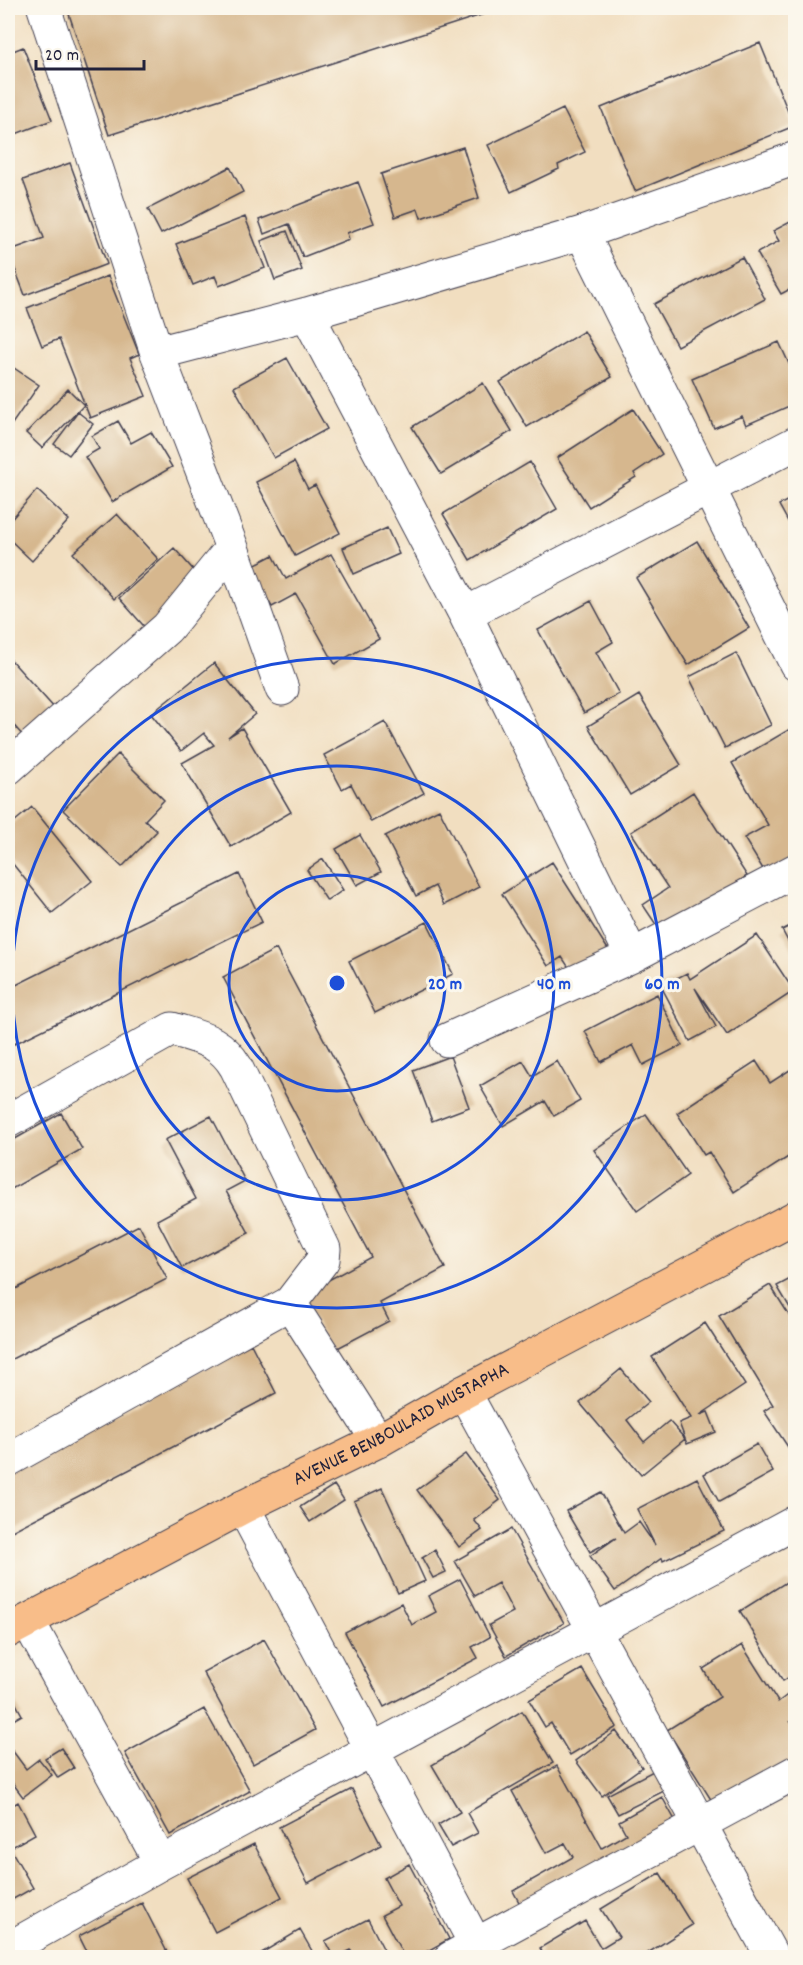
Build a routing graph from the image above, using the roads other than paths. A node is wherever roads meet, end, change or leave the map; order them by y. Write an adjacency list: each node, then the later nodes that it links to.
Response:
1 (44, 8): 5 (street)
2 (795, 158): 3 (street)
3 (582, 233): 4 (street); 7 (street)
4 (307, 314): 5 (street); 9 (street)
5 (157, 353): 8 (street)
6 (795, 442): 7 (street)
7 (709, 488): 9 (street); 10 (street)
8 (232, 548): 11 (street); 12 (street)
9 (465, 614): 14 (street)
10 (795, 664)
11 (282, 689)
12 (8, 768)
13 (795, 870): 14 (street)
14 (632, 956): 15 (street)
15 (447, 1040)
16 (8, 1121): 18 (street)
17 (795, 1217): 19 (main road, AVENUE BENBOULAID MUSTAPHA)
18 (290, 1303): 20 (street); 21 (street)
19 (464, 1392): 20 (main road, AVENUE BENBOULAID MUSTAPHA); 25 (street)
20 (378, 1441): 22 (main road, AVENUE BENBOULAID MUSTAPHA)
21 (8, 1460)
22 (243, 1508): 24 (main road, AVENUE BENBOULAID MUSTAPHA); 26 (street)
23 (795, 1522): 25 (street)
24 (18, 1626): 29 (street)
25 (594, 1630): 26 (street); 28 (street)
26 (371, 1750): 29 (street); 31 (street)
27 (795, 1772): 28 (street)
28 (700, 1824): 31 (street); 32 (street)
29 (161, 1863): 30 (street)
30 (8, 1949)
31 (470, 1953)
32 (773, 1958)

